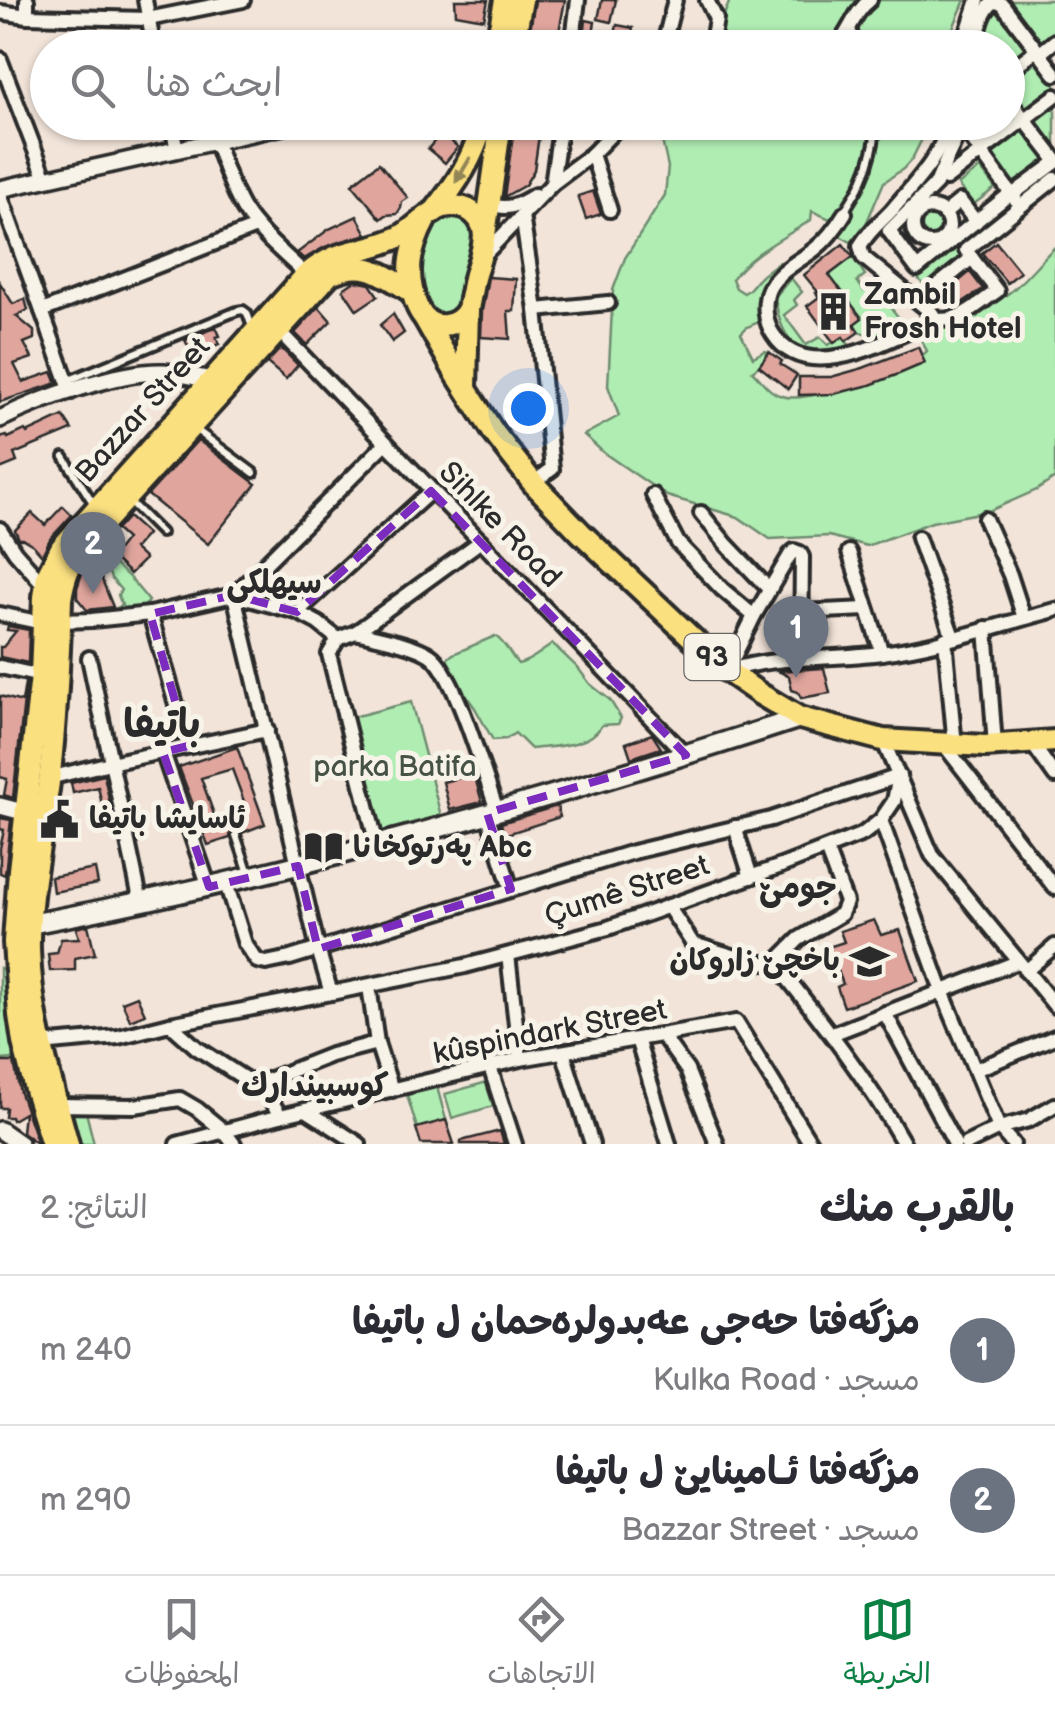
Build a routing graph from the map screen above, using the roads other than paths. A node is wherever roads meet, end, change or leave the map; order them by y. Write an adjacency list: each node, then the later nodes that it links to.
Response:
1 (27, 0): 13 (street)
2 (145, 0): 14 (street)
3 (243, 0): 14 (street)
4 (504, 0): 17 (main road)
5 (522, 0): 18 (main road)
6 (578, 0): 19 (street)
7 (675, 0): 20 (street)
8 (707, 0): 21 (street)
9 (870, 0): 15 (street)
10 (978, 0): 24 (street)
11 (995, 0): 25 (street); 26 (street)
12 (0, 12): 13 (street)
13 (27, 16): 14 (street)
14 (148, 19): 16 (street)
15 (852, 25): 22 (street); 23 (lane)
16 (150, 30)
17 (499, 30)
18 (516, 30)
19 (574, 30)
20 (668, 30)
21 (715, 30)
22 (849, 30)
23 (853, 30)
24 (968, 30)
25 (979, 30)
26 (1021, 30)
27 (1025, 36): 29 (street)
28 (1055, 41): 29 (street)
29 (1037, 52): 31 (street); 32 (street)
30 (0, 59): 36 (street)
31 (1025, 60)
32 (1055, 74)
33 (1055, 96): 34 (street)
34 (1025, 118)
35 (1025, 120): 53 (street)
36 (30, 137)
37 (31, 140): 55 (street)
38 (175, 140): 50 (street)
39 (224, 140): 49 (street)
40 (478, 140): 66 (main road, one-way to 66)
41 (498, 140): 61 (main road)
42 (558, 140): 57 (street)
43 (606, 140): 52 (street)
44 (875, 140): 64 (lane)
45 (948, 140): 83 (street)
46 (954, 140): 54 (street)
47 (973, 140): 51 (street)
48 (997, 140): 51 (street)
49 (215, 142): 50 (street); 69 (street)
50 (177, 150): 55 (street)
51 (981, 152): 54 (street); 59 (street)
52 (592, 154): 57 (street); 63 (street)
53 (1055, 161): 59 (street)
54 (945, 174): 60 (street); 62 (street)
55 (46, 179): 58 (street)
56 (1055, 179): 59 (street)
57 (552, 184): 61 (street); 67 (street)
58 (0, 192): 82 (street)
59 (1014, 198): 68 (street); 74 (street)
60 (960, 201): 65 (street); 68 (street)
61 (489, 204): 71 (main road)
62 (917, 209): 65 (street); 70 (street); 73 (street)
63 (610, 210)
64 (844, 212): 83 (street)
65 (944, 214): 72 (street)
66 (430, 215): 71 (main road); 76 (main road, Bazzar Street); 77 (main road)
67 (522, 215): 75 (street); 81 (street)
68 (976, 222): 72 (street)
69 (256, 227): 76 (street); 82 (street)
70 (917, 236): 72 (street); 73 (street)
71 (485, 237): 75 (main road)
72 (944, 243): 73 (street)
73 (902, 248)
74 (972, 258): 78 (street); 83 (street)
75 (481, 259): 80 (main road)
76 (306, 275): 86 (main road, Bazzar Street)
77 (413, 293): 84 (main road); 85 (main road, Bazzar Street)
78 (926, 296)
79 (608, 303): 81 (street)
80 (468, 309): 84 (main road); 89 (main road)
81 (536, 310): 95 (street)
82 (42, 311): 88 (street)
83 (936, 318)
84 (425, 319): 89 (main road, 93)
85 (278, 330): 91 (main road, Bazzar Street); 92 (street, Sihlke Road)
86 (254, 333): 87 (main road, Bazzar Street); 88 (lane)
87 (210, 380): 88 (street); 96 (main road, Bazzar Street)
88 (69, 386): 90 (street)
89 (466, 389): 95 (main road, 93)
90 (0, 420)
91 (191, 426): 94 (lane); 96 (main road, Bazzar Street)
92 (386, 443): 97 (street, Sihlke Road); 109 (street)
93 (64, 457): 99 (lane)
94 (254, 474)
95 (533, 483): 128 (main road, 93)
96 (127, 490): 99 (main road, Bazzar Street); 103 (lane); 118 (main road, Bazzar Street)
97 (431, 491): 105 (street, Sihlke Road); 112 (street)
98 (653, 495): 116 (street)
99 (96, 508): 107 (main road, Bazzar Street)
100 (701, 513): 108 (street)
101 (984, 519): 117 (street)
102 (0, 528): 107 (street)
103 (161, 533)
104 (918, 538): 122 (street)
105 (480, 542): 120 (street); 139 (street, Sihlke Road)
106 (849, 552): 110 (street)
107 (44, 585): 118 (main road, Bazzar Street)
108 (769, 589): 113 (street); 116 (street)
109 (234, 595): 112 (street); 115 (street); 130 (street)
110 (868, 608): 113 (street); 123 (street)
111 (1055, 610): 117 (street)
112 (297, 612): 121 (street)
113 (802, 612): 125 (street)
114 (0, 614): 118 (street)
115 (150, 614): 118 (street); 136 (street)
116 (754, 616): 128 (street)
117 (1024, 618): 119 (street)
118 (52, 620): 127 (main road, Bazzar Street); 143 (main road, Bazzar Street)
119 (986, 628): 122 (street); 135 (street)
120 (356, 632): 121 (street); 145 (street)
121 (338, 638): 150 (street)
122 (949, 638): 123 (street); 137 (street)
123 (882, 653): 125 (street)
124 (89, 658): 140 (street)
125 (801, 658): 128 (street)
126 (0, 667): 127 (street)
127 (41, 676): 146 (main road, Bazzar Street)
128 (735, 676): 129 (main road, 93); 131 (main road)
129 (800, 718): 131 (main road); 132 (main road, 93)
130 (267, 730): 136 (street); 152 (street)
131 (751, 734): 139 (main road)
132 (883, 740): 137 (main road, 93); 141 (street)
133 (1055, 741): 134 (main road, 93)
134 (1031, 742): 135 (main road, 93); 142 (street)
135 (995, 745): 137 (main road, 93)
136 (188, 746): 138 (street)
137 (950, 746): 157 (street)
138 (163, 752): 140 (street); 156 (street)
139 (686, 755): 145 (main road)
140 (110, 763): 143 (street); 159 (street)
141 (899, 776): 147 (street); 148 (street); 167 (street)
142 (1055, 776)
143 (49, 778): 153 (main road, Bazzar Street)
144 (0, 806): 146 (street)
145 (492, 812): 150 (main road); 158 (street)
146 (27, 813): 153 (main road, Bazzar Street)
147 (881, 820): 151 (street, Çumê Street); 169 (street)
148 (735, 827): 155 (street); 158 (street)
149 (236, 835): 154 (lane)
150 (377, 845): 152 (main road)
151 (826, 848): 155 (street, Çumê Street); 166 (street)
152 (298, 866): 154 (main road); 163 (street)
153 (28, 872): 161 (main road, Bazzar Street); 164 (main road, Bazzar Street)
154 (250, 877): 156 (main road)
155 (752, 877): 160 (street, Çumê Street)
156 (217, 885): 159 (main road); 163 (street)
157 (1055, 888)
158 (510, 889): 163 (street)
159 (142, 903): 161 (main road)
160 (668, 906): 165 (street, Çumê Street); 166 (street)
161 (30, 924): 179 (main road, Bazzar Street)
162 (1055, 946): 167 (street)
163 (318, 949): 170 (street)
164 (7, 954): 194 (main road, Bazzar Street)
165 (508, 954): 168 (street, Çumê Street); 181 (street)
166 (774, 963): 174 (street)
167 (1022, 966): 169 (street); 171 (street)
168 (369, 986): 170 (street, Çumê Street); 178 (street)
169 (942, 991): 172 (street); 183 (street)
170 (331, 994): 173 (street, Çumê Street)
171 (1055, 1006)
172 (885, 1013): 174 (street); 205 (street)
173 (170, 1024): 179 (street, Çumê Street); 184 (street)
174 (832, 1034): 204 (street)
175 (662, 1035): 177 (street, kûspindark Street); 202 (street); 203 (street, kûspindark Street)
176 (1055, 1037): 183 (street)
177 (637, 1040): 180 (street, kûspindark Street); 201 (street)
178 (377, 1043): 184 (street); 185 (street)
179 (40, 1044): 187 (main road, Bazzar Street)
180 (564, 1052): 181 (street, kûspindark Street); 200 (street)
181 (520, 1059): 182 (street, kûspindark Street)
182 (490, 1067): 185 (street, kûspindark Street); 199 (street)
183 (975, 1070): 190 (street)
184 (255, 1085): 189 (street)
185 (392, 1090): 188 (street, kûspindark Street)
186 (1055, 1105): 190 (street)
187 (55, 1106): 192 (street); 195 (main road, Bazzar Street)
188 (306, 1110): 189 (street, kûspindark Street); 198 (street)
189 (280, 1116): 192 (street, kûspindark Street)
190 (999, 1128): 206 (street); 207 (street)
191 (0, 1130): 193 (street)
192 (225, 1132): 196 (street, kûspindark Street); 197 (street)
193 (20, 1144)
194 (52, 1144)
195 (68, 1144)
196 (177, 1144)
197 (234, 1144)
198 (359, 1144)
199 (515, 1144)
200 (592, 1144)
201 (669, 1144)
202 (717, 1144)
203 (811, 1144)
204 (904, 1144)
205 (955, 1144)
206 (966, 1144)
207 (1013, 1144)

